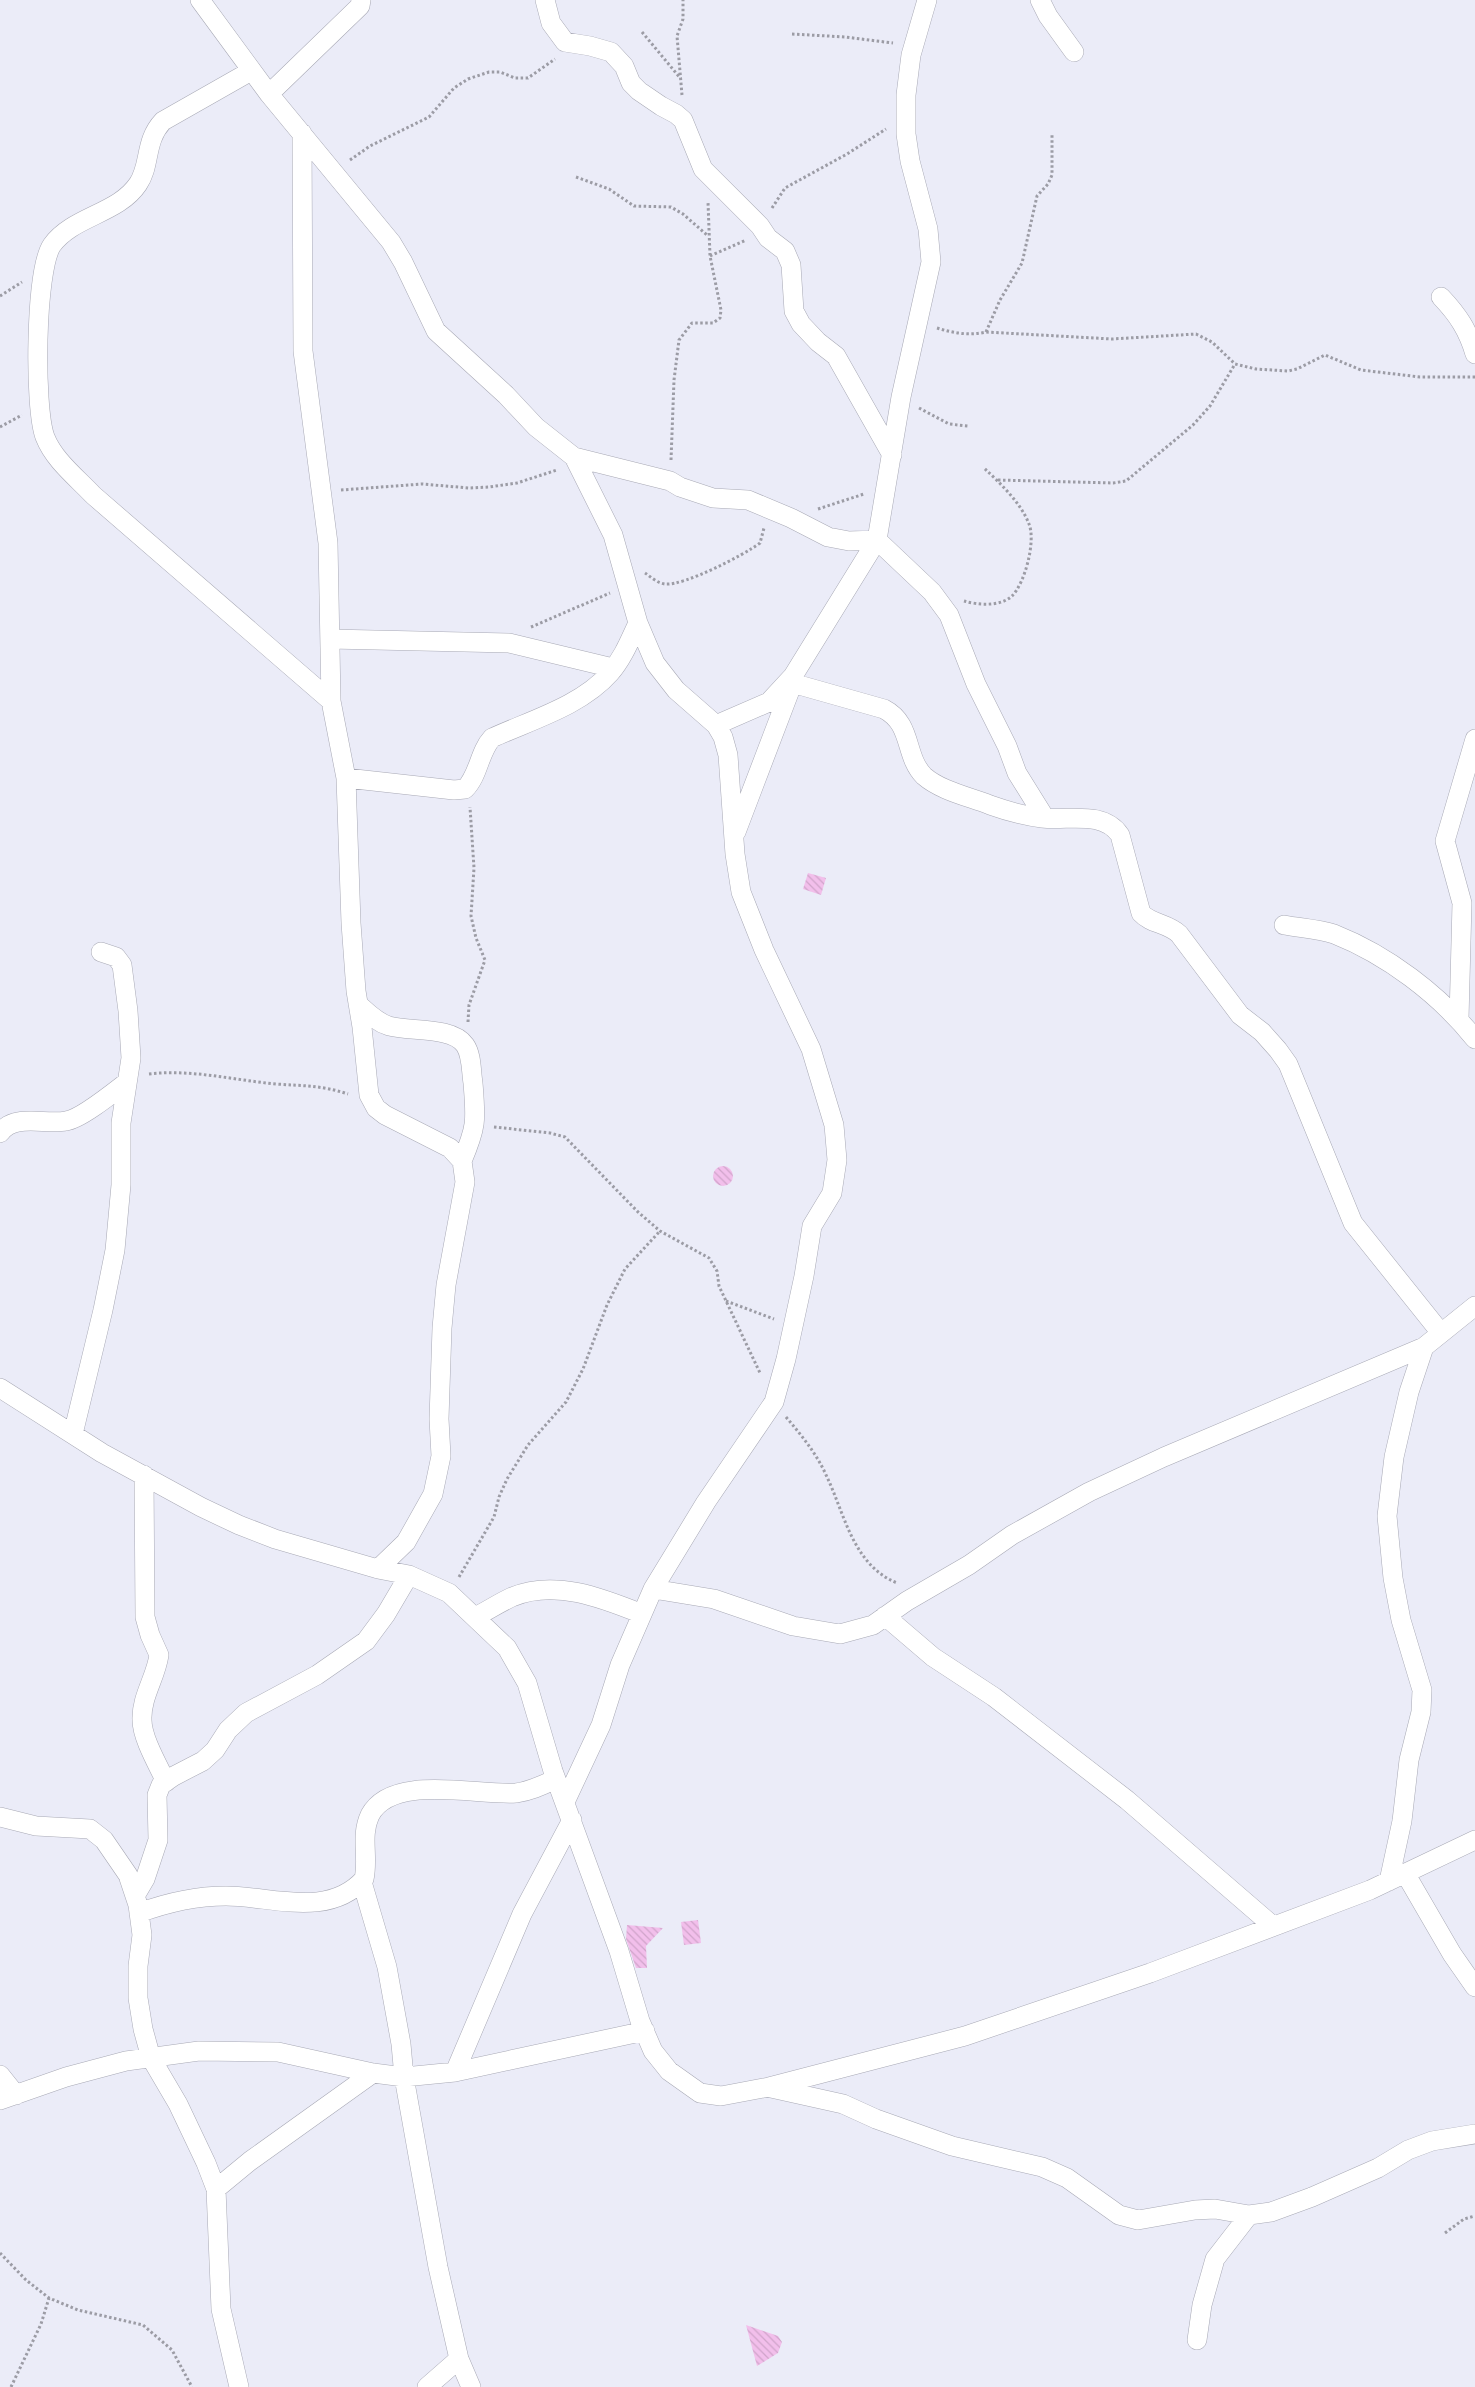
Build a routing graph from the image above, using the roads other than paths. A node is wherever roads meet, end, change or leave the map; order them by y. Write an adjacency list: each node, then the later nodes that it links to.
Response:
1 (200, 0): 7 (street)
2 (362, 0): 8 (street)
3 (545, 0): 12 (street)
4 (927, 0): 12 (street)
5 (1040, 0): 6 (street)
6 (1074, 52)
7 (251, 71): 8 (street); 19 (street)
8 (269, 94): 9 (street)
9 (302, 134): 13 (street); 16 (street)
10 (1440, 297): 11 (street)
11 (1475, 354)
12 (892, 455): 14 (street)
13 (575, 461): 14 (street); 15 (street)
14 (877, 540): 18 (street); 23 (street)
15 (638, 623): 17 (street); 20 (street)
16 (330, 639): 17 (street); 19 (street)
17 (613, 668): 22 (street)
18 (793, 680): 20 (street); 23 (street); 24 (street)
19 (331, 701): 22 (street)
20 (716, 726): 24 (street)
21 (1475, 740): 28 (street)
22 (346, 778): 27 (street)
23 (1045, 818): 34 (street)
24 (734, 837): 41 (street)
25 (1284, 925): 28 (street)
26 (101, 952): 30 (street)
27 (358, 1004): 32 (street); 32 (street)
28 (1459, 1019): 29 (street)
29 (1475, 1039)
30 (127, 1082): 31 (street); 37 (street)
31 (0, 1133)
32 (462, 1160): 39 (street)
33 (1475, 1306): 34 (street)
34 (1441, 1333): 35 (street)
35 (1424, 1347): 43 (street); 51 (street)
36 (0, 1388): 37 (street)
37 (73, 1434): 38 (street)
38 (144, 1475): 39 (street); 46 (street)
39 (378, 1569): 40 (street)
40 (408, 1575): 44 (street); 46 (street)
41 (653, 1589): 42 (street); 43 (street)
42 (642, 1614): 44 (street); 47 (street)
43 (885, 1616): 54 (street)
44 (475, 1617): 45 (street)
45 (556, 1778): 47 (street); 52 (street)
46 (166, 1782): 53 (street)
47 (565, 1802): 49 (street)
48 (0, 1817): 53 (street)
49 (572, 1820): 56 (street); 58 (street)
50 (1475, 1840): 51 (street)
51 (1397, 1877): 54 (street); 55 (street)
52 (362, 1882): 53 (street); 61 (street)
53 (137, 1904): 57 (street)
54 (1273, 1926): 62 (street)
55 (1475, 1987)
56 (645, 2031): 58 (street); 62 (street)
57 (151, 2058): 59 (street); 63 (street); 65 (street)
58 (455, 2072): 61 (street)
59 (373, 2073): 61 (street); 65 (street)
60 (0, 2075): 63 (street)
61 (404, 2077): 68 (street)
62 (769, 2087): 66 (street)
63 (8, 2097)
64 (1475, 2134): 66 (street)
65 (216, 2189): 69 (street)
66 (1249, 2215): 67 (street)
67 (1197, 2340)
68 (459, 2359): 70 (street); 71 (street)
69 (239, 2387)
70 (427, 2387)
71 (471, 2387)

